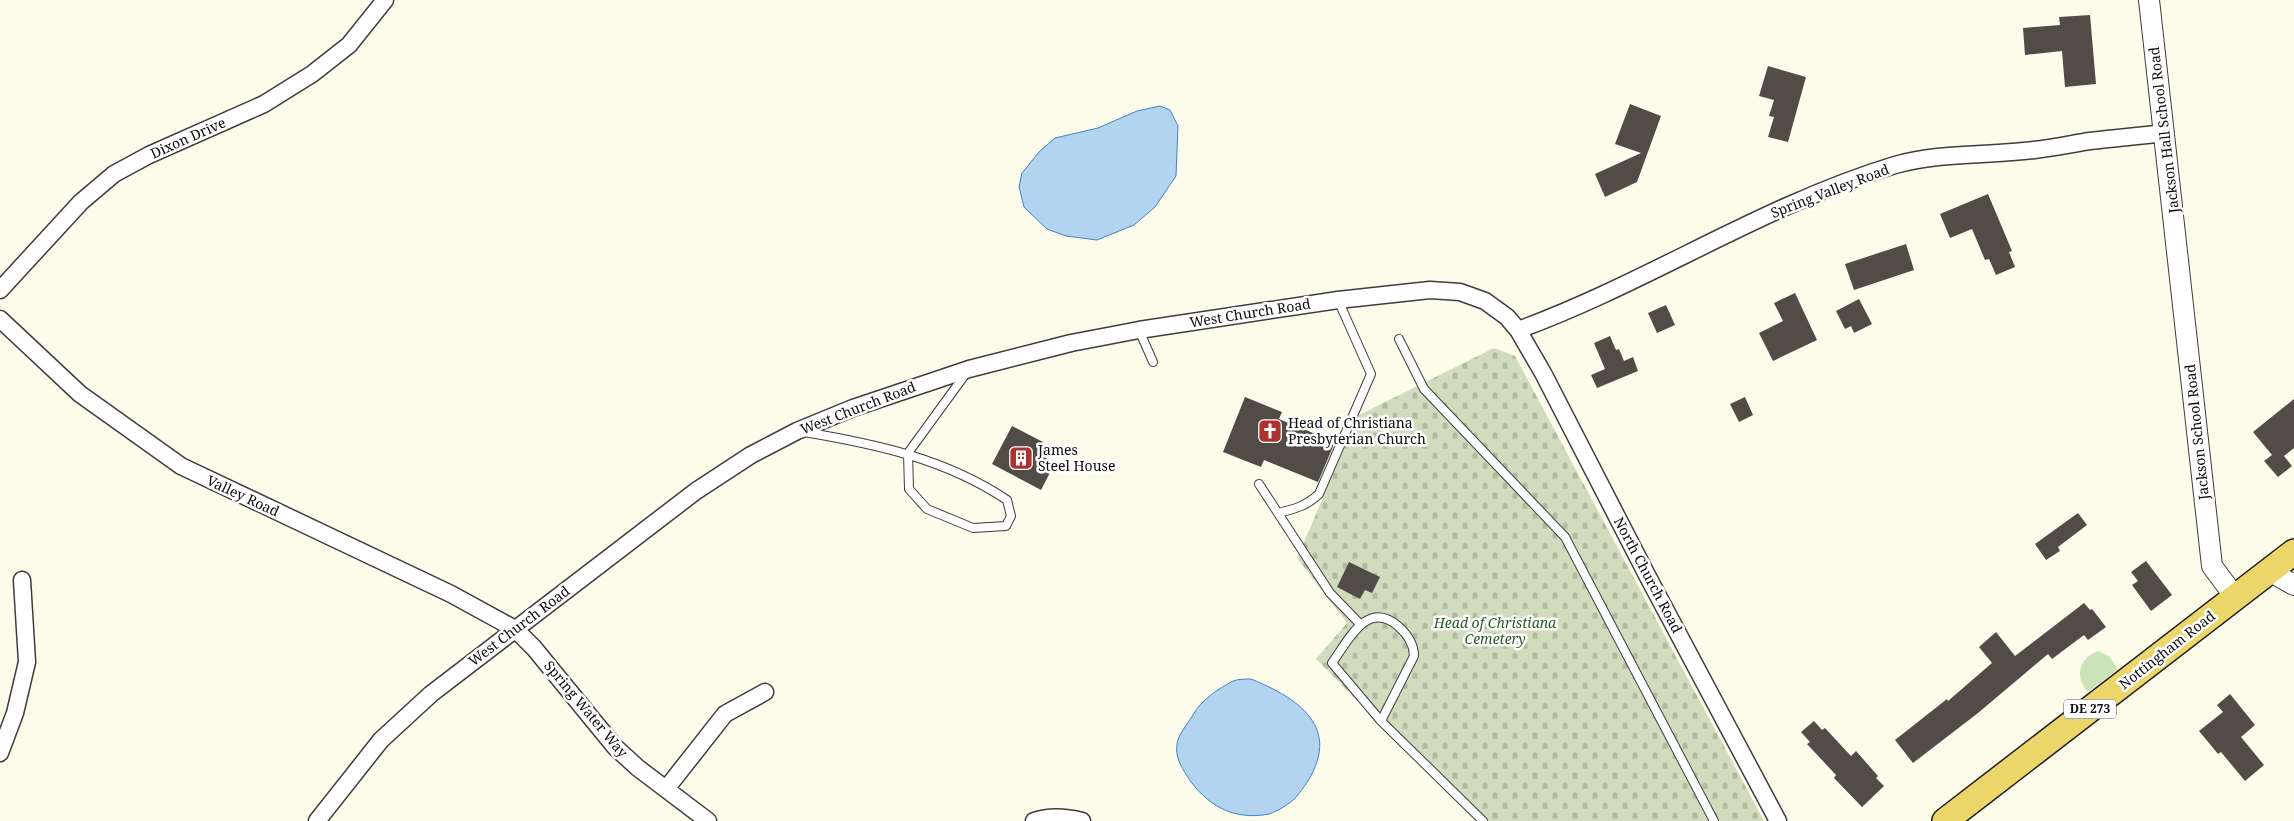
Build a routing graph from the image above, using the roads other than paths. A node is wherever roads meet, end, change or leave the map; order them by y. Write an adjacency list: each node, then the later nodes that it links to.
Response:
1 (385, 0): 5 (street, Dixon Drive)
2 (2149, 0): 3 (street, Jackson Hall School Road)
3 (2165, 134): 4 (street, Jackson Hall School Road); 9 (street, Spring Valley Road)
4 (2179, 260): 21 (street, Jackson School Road)
5 (0, 290)
6 (1338, 300): 8 (street, West Church Road); 9 (street, West Church Road); 16 (lane)
7 (0, 319): 23 (street, Valley Road)
8 (1139, 330): 11 (lane); 12 (street, West Church Road)
9 (1518, 330): 34 (street, North Church Road)
10 (1400, 338): 33 (lane)
11 (1153, 362)
12 (969, 369): 13 (street, West Church Road); 14 (lane)
13 (797, 431): 14 (lane); 23 (street, West Church Road)
14 (908, 453): 14 (lane)
15 (1259, 484): 16 (lane)
16 (1278, 513): 22 (lane)
17 (2294, 552): 18 (main road, Nottingham Road / DE 273)
18 (2269, 571): 20 (street); 21 (main road, Nottingham Road / DE 273)
19 (22, 580): 26 (street)
20 (2294, 585)
21 (2235, 597): 35 (main road, Nottingham Road / DE 273)
22 (1361, 625): 25 (lane); 25 (lane)
23 (515, 629): 27 (street, Spring Water Way); 28 (street, West Church Road)
24 (765, 692): 27 (street)
25 (1381, 721): 32 (lane)
26 (0, 753)
27 (666, 789): 29 (street, Spring Water Way)
28 (318, 821)
29 (708, 821)
30 (1034, 821): 31 (street)
31 (1082, 821)
32 (1482, 821)
33 (1714, 821)
34 (1778, 821)
35 (1945, 821)

